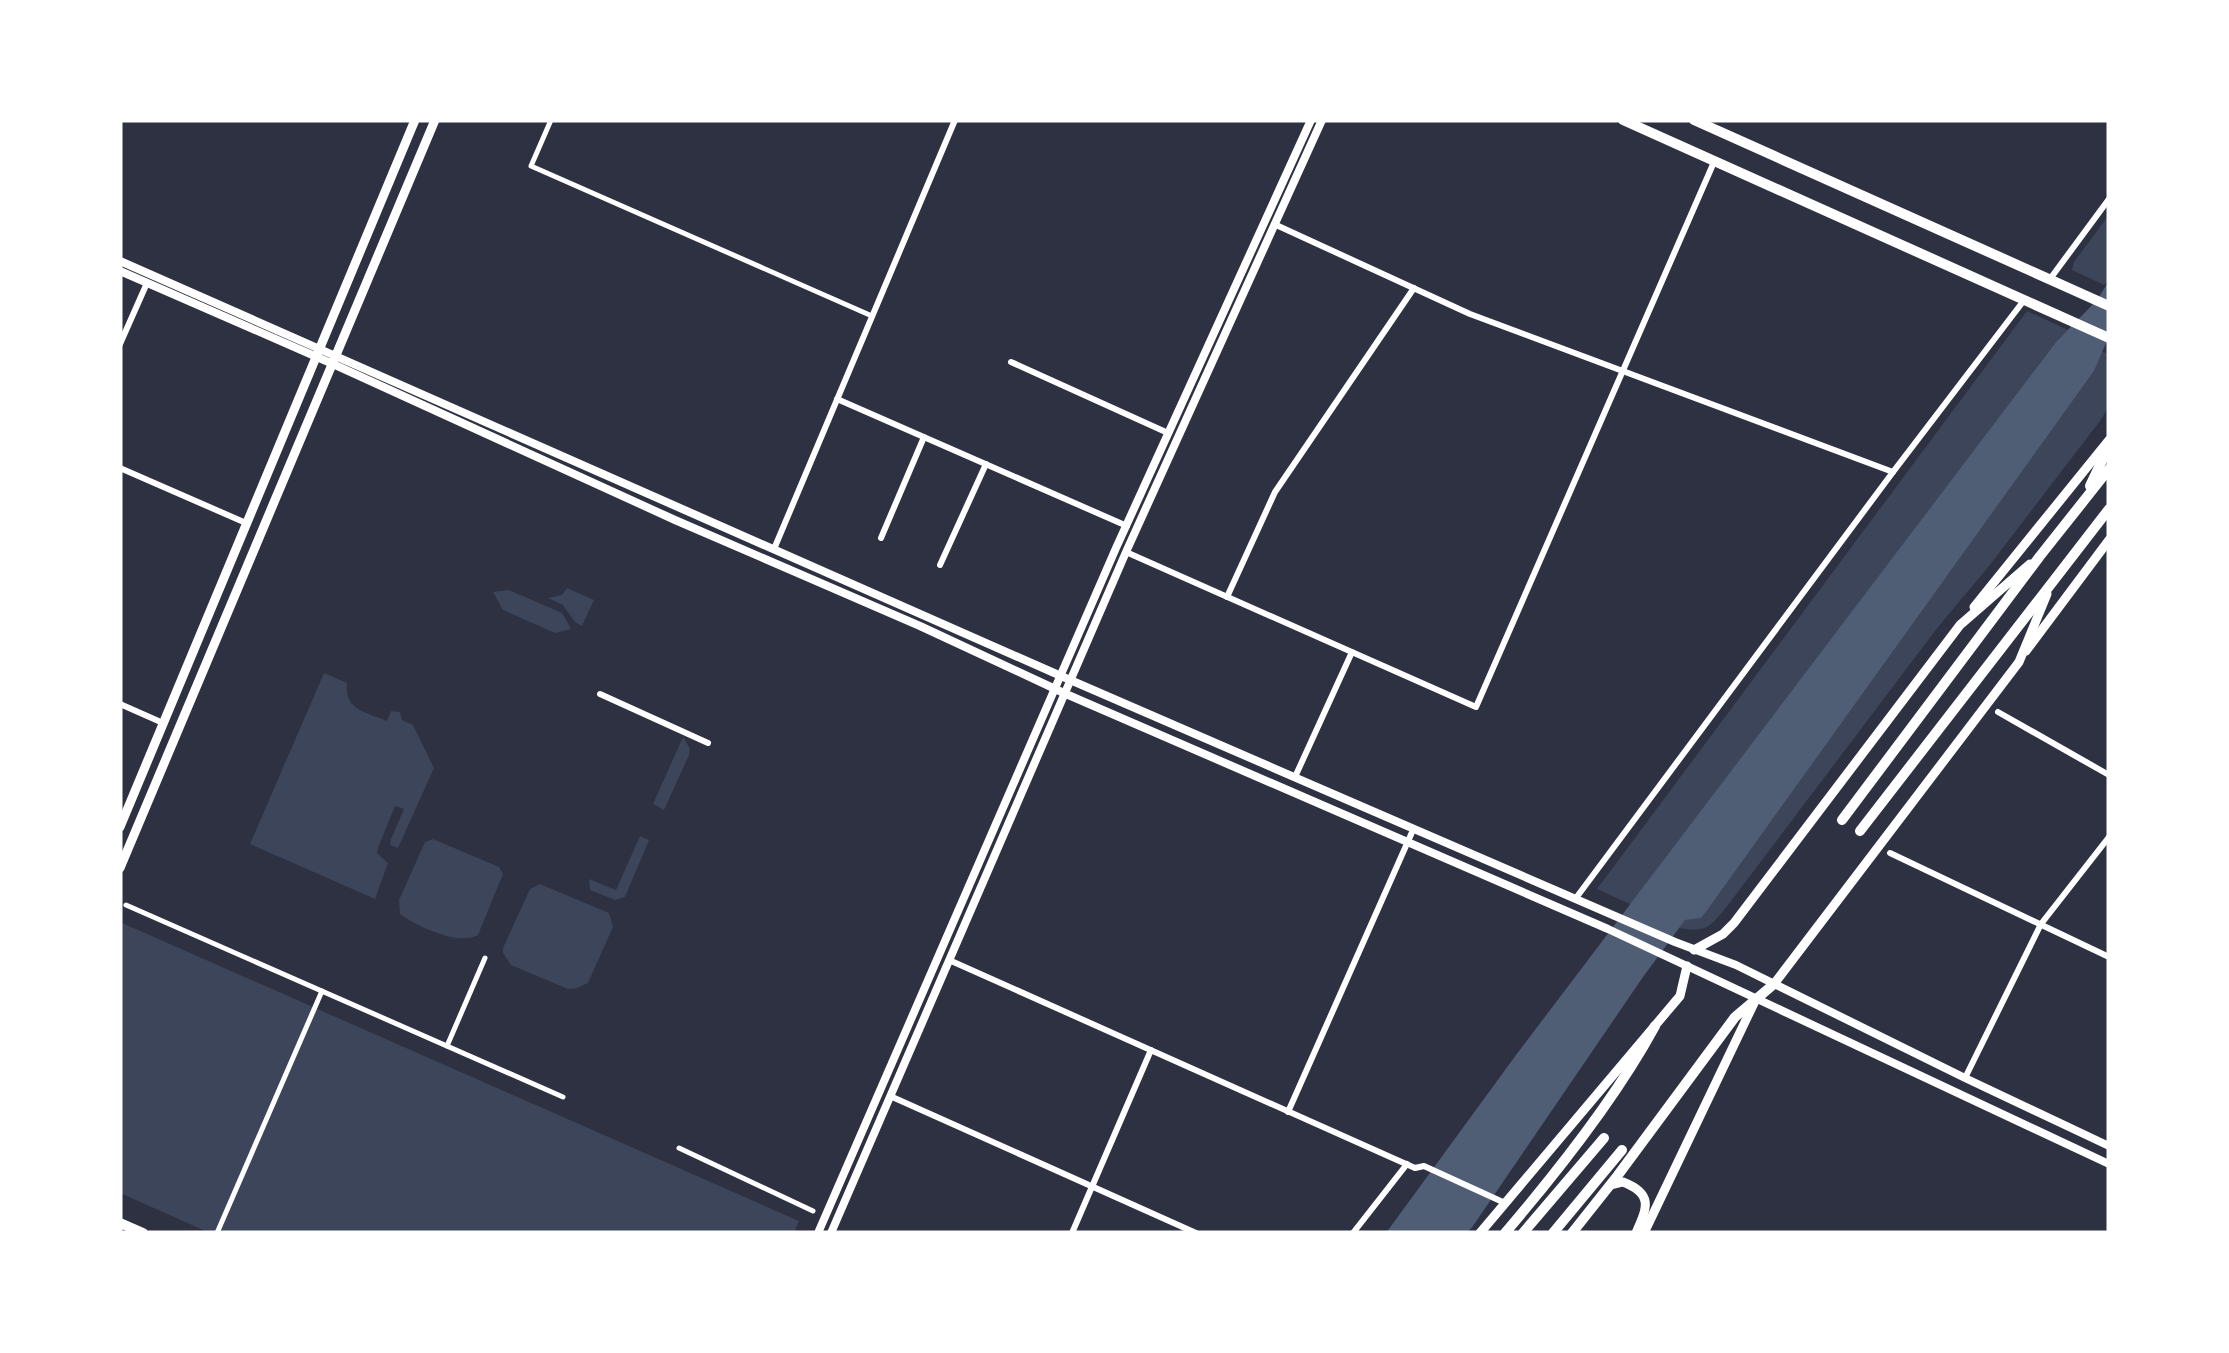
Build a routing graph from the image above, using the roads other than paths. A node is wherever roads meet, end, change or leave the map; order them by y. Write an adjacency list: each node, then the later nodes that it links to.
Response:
1 (414, 120): 22 (main road)
2 (436, 120): 23 (main road)
3 (551, 120): 19 (street)
4 (955, 120): 19 (street)
5 (1310, 120): 27 (street)
6 (1322, 120): 11 (street)
7 (1623, 120): 9 (main road)
8 (1694, 120): 14 (main road)
9 (1714, 160): 17 (main road); 25 (street)
10 (2109, 200): 14 (street)
11 (1274, 224): 16 (street); 41 (street)
12 (120, 261): 22 (street)
13 (120, 271): 15 (street)
14 (2050, 279): 18 (main road)
15 (147, 283): 21 (street); 22 (street)
16 (1414, 288): 25 (street); 45 (street)
17 (2025, 299): 20 (main road); 33 (street)
18 (2109, 306)
19 (872, 316): 26 (street)
20 (2109, 338)
21 (120, 344)
22 (316, 352): 23 (street); 36 (main road)
23 (334, 360): 40 (street); 51 (street); 67 (main road)
24 (1011, 362): 27 (street)
25 (1621, 371): 33 (street); 47 (street)
26 (837, 399): 28 (street); 40 (street)
27 (1168, 432): 37 (street)
28 (924, 437): 30 (street); 38 (street)
29 (2109, 443): 34 (main road); 46 (main road)
30 (986, 464): 37 (street); 43 (street)
31 (120, 468): 36 (street)
32 (2109, 469): 34 (main road)
33 (1893, 472): 68 (street)
34 (2085, 497): 42 (main road)
35 (2109, 509): 44 (main road)
36 (246, 524): 56 (main road)
37 (1126, 526): 49 (street)
38 (881, 538)
39 (2109, 540): 48 (main road)
40 (774, 548): 49 (street)
41 (1126, 552): 45 (street); 50 (street)
42 (2040, 556): 46 (main road); 60 (main road)
43 (940, 564)
44 (2051, 584): 48 (main road); 63 (main road)
45 (1226, 597): 47 (street)
46 (1960, 624): 71 (main road)
47 (1352, 652): 59 (street)
48 (2019, 662): 76 (main road)
49 (1061, 676): 50 (street); 51 (street)
50 (1071, 680): 53 (street); 59 (street)
51 (1056, 689): 53 (street); 99 (street)
52 (600, 694): 57 (street)
53 (1066, 694): 65 (street); 74 (street)
54 (120, 704): 56 (street)
55 (1998, 712): 58 (street)
56 (163, 724): 61 (main road)
57 (708, 743)
58 (2109, 774)
59 (1295, 776): 62 (street)
60 (1842, 820)
61 (120, 827)
62 (1413, 830): 65 (street); 68 (street)
63 (1860, 831)
64 (2109, 836): 70 (street)
65 (1408, 842): 75 (street); 85 (street)
66 (1890, 853): 70 (street)
67 (120, 868)
68 (1576, 898): 71 (street)
69 (126, 905): 77 (street)
70 (2040, 924): 72 (street); 82 (street)
71 (1694, 950): 76 (street)
72 (2109, 956)
73 (485, 958): 80 (street)
74 (949, 960): 81 (street); 83 (street)
75 (1687, 966): 78 (street); 79 (main road)
76 (1774, 984): 78 (main road); 82 (street)
77 (322, 991): 80 (street); 98 (street)
78 (1756, 1000): 91 (street); 92 (main road); 110 (main road)
79 (1654, 1026): 94 (main road); 105 (main road)
80 (447, 1046): 84 (street)
81 (1152, 1050): 85 (street); 93 (street)
82 (1965, 1078): 87 (street)
83 (890, 1096): 93 (street); 100 (street)
84 (563, 1097)
85 (1288, 1112): 90 (street)
86 (1604, 1138): 106 (main road)
87 (2109, 1146)
88 (679, 1148): 95 (street)
89 (1622, 1150): 107 (main road)
90 (1407, 1164): 94 (street); 103 (street)
91 (2109, 1164)
92 (1611, 1185): 108 (main road); 109 (main road)
93 (1092, 1187): 101 (street); 102 (street)
94 (1501, 1202): 104 (main road)
95 (812, 1210)
96 (120, 1223): 97 (main road)
97 (142, 1233)
98 (217, 1233)
99 (818, 1233)
100 (831, 1233)
101 (1072, 1233)
102 (1196, 1233)
103 (1353, 1233)
104 (1480, 1233)
105 (1505, 1233)
106 (1523, 1233)
107 (1552, 1233)
108 (1572, 1233)
109 (1636, 1233)
110 (1644, 1233)

